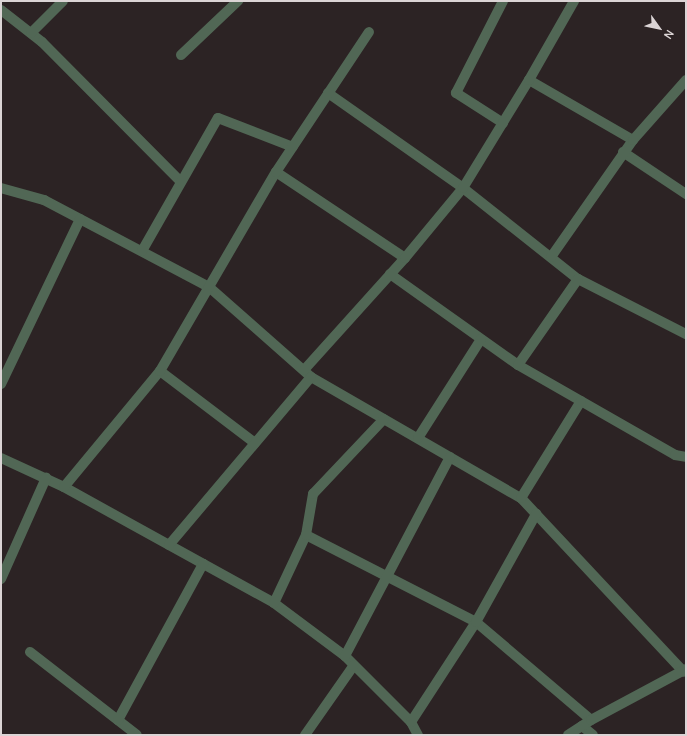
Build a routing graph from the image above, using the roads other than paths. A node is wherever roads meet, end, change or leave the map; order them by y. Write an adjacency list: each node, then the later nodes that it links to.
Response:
1 (63, 1): 7 (street)
2 (238, 1): 8 (street)
3 (503, 1): 12 (street)
4 (574, 1): 9 (street)
5 (1, 10): 7 (street)
6 (369, 32): 11 (street)
7 (31, 34): 17 (street)
8 (181, 56)
9 (530, 80): 12 (street); 13 (street)
10 (686, 80): 13 (street)
11 (328, 93): 14 (street); 19 (street)
12 (502, 123): 19 (street)
13 (633, 140): 15 (street)
14 (293, 147): 16 (street); 17 (street)
15 (624, 152): 20 (street); 23 (street)
16 (276, 172): 24 (street); 27 (street)
17 (181, 182): 22 (street)
18 (1, 188): 21 (street)
19 (463, 188): 23 (street); 24 (street)
20 (686, 194)
21 (80, 219): 22 (street); 33 (street)
22 (142, 251): 27 (street)
23 (551, 257): 26 (street)
24 (405, 258): 25 (street)
25 (390, 274): 29 (street); 32 (street)
26 (578, 279): 28 (street); 30 (street)
27 (209, 287): 31 (street); 32 (street)
28 (686, 334)
29 (481, 339): 30 (street); 36 (street)
30 (518, 365): 34 (street)
31 (160, 371): 37 (street); 42 (street)
32 (308, 374): 35 (street); 37 (street)
33 (1, 384)
34 (581, 401): 39 (street); 43 (street)
35 (384, 419): 36 (street); 45 (street)
36 (418, 438): 38 (street)
37 (255, 443): 46 (street)
38 (450, 457): 43 (street); 48 (street)
39 (686, 457)
40 (1, 458): 41 (street)
41 (46, 478): 42 (street); 49 (street)
42 (64, 487): 46 (street)
43 (521, 498): 44 (street)
44 (536, 514): 51 (street); 55 (street)
45 (306, 535): 48 (street); 50 (street)
46 (169, 545): 47 (street)
47 (203, 564): 50 (street); 56 (street)
48 (387, 576): 51 (street); 53 (street)
49 (1, 579)
50 (274, 603): 53 (street)
51 (476, 622): 57 (street); 58 (street)
52 (30, 652): 56 (street)
53 (345, 656): 54 (street)
54 (354, 665): 58 (street); 61 (street)
55 (685, 670): 57 (street)
56 (118, 720): 60 (street)
57 (591, 720): 59 (street)
58 (411, 722): 62 (street)
59 (582, 726): 63 (street); 64 (street)
60 (138, 735)
61 (305, 735)
62 (418, 735)
63 (568, 735)
64 (593, 735)

